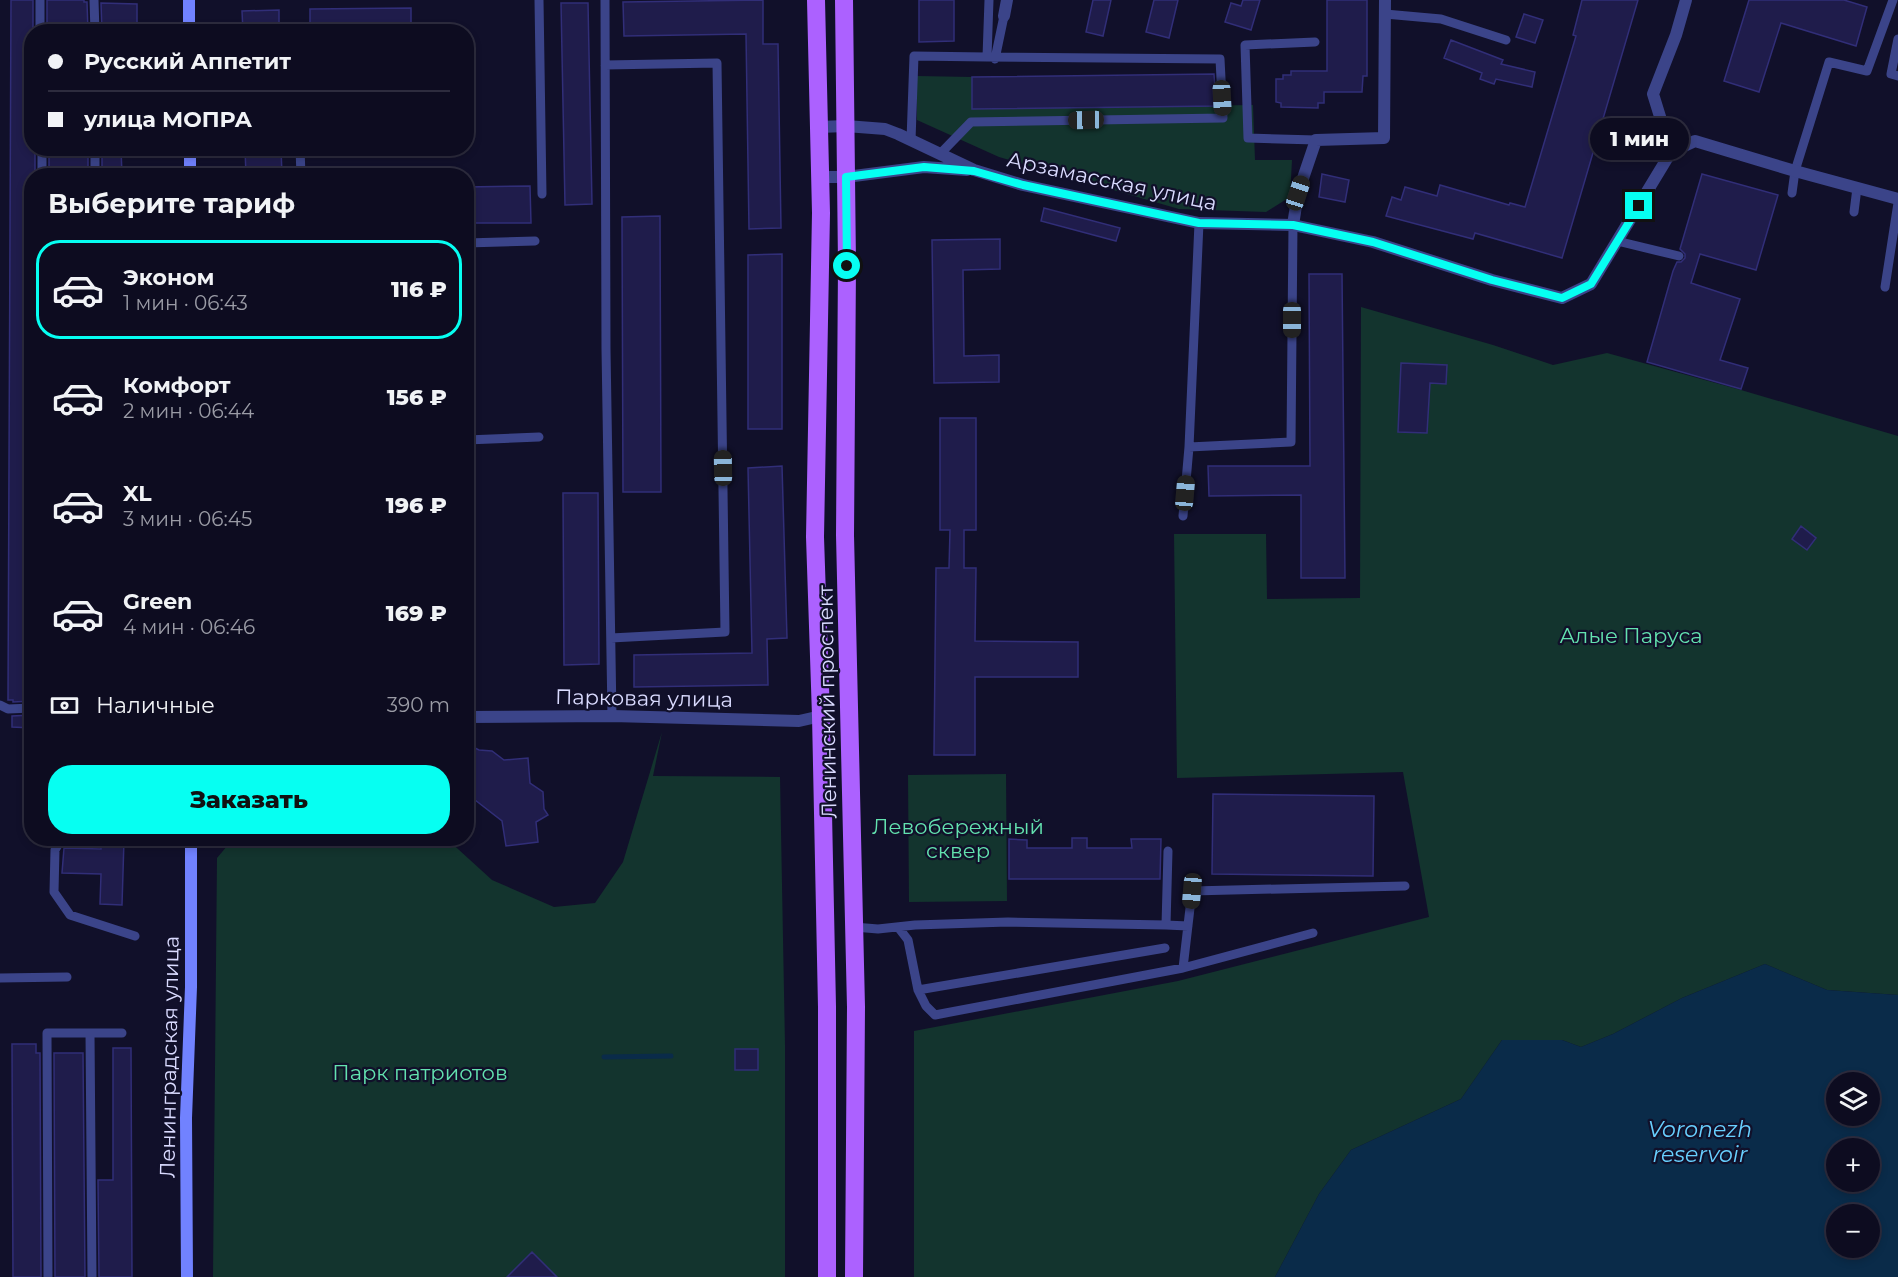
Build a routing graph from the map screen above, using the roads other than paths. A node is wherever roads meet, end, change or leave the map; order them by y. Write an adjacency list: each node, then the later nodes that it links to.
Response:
1 (40, 0): 15 (lane)
2 (94, 0): 16 (lane)
3 (189, 0): 17 (main road)
4 (539, 0): 36 (lane)
5 (605, 0): 22 (lane)
6 (816, 0): 25 (main road, Ленинский проспект)
7 (844, 0): 24 (main road, Ленинский проспект)
8 (989, 0): 21 (lane)
9 (1007, 0): 14 (street)
10 (1385, 0): 13 (street)
11 (1686, 0): 28 (street)
12 (1893, 0): 31 (lane)
13 (1385, 14): 19 (lane); 26 (street)
14 (1004, 15): 21 (lane)
15 (40, 24)
16 (94, 24)
17 (189, 24)
18 (1898, 39): 23 (lane)
19 (1506, 40)
20 (1315, 42): 26 (lane)
21 (991, 58): 27 (lane); 29 (lane)
22 (605, 65): 50 (lane); 50 (lane)
23 (1898, 76)
24 (846, 126): 25 (street); 27 (street, Арзамасская улица); 33 (main road, Ленинский проспект)
25 (819, 127): 32 (main road, Ленинский проспект)
26 (1316, 140): 40 (street)
27 (912, 141): 29 (street, Арзамасская улица)
28 (1671, 152): 31 (street); 42 (street)
29 (940, 154): 30 (street, Арзамасская улица)
30 (974, 171): 33 (street, Арзамасская улица); 39 (street, Арзамасская улица)
31 (1795, 171): 34 (street); 35 (lane)
32 (820, 177): 33 (street, Арзамасская улица); 54 (main road, Ленинский проспект)
33 (846, 177): 63 (main road, Ленинский проспект)
34 (1857, 188): 37 (street); 38 (lane)
35 (1792, 193)
36 (542, 194)
37 (1898, 201): 45 (lane)
38 (1854, 212)
39 (1199, 223): 40 (street, Арзамасская улица); 48 (lane)
40 (1293, 225): 42 (street, Арзамасская улица); 48 (lane)
41 (535, 241): 43 (lane)
42 (1617, 241): 44 (lane)
43 (474, 243)
44 (1679, 256)
45 (1885, 287)
46 (539, 437): 47 (lane)
47 (474, 440)
48 (1190, 447): 49 (lane)
49 (1183, 516)
50 (610, 638): 53 (lane)
51 (0, 705): 52 (lane)
52 (24, 708)
53 (612, 716): 54 (street, Парковая улица); 55 (street, Парковая улица)
54 (821, 716): 62 (main road, Ленинский проспект)
55 (474, 717)
56 (57, 846): 66 (lane)
57 (191, 846): 76 (main road, Ленинградская улица)
58 (1168, 851): 60 (lane)
59 (1405, 886): 61 (lane)
60 (1166, 925): 61 (lane); 64 (lane)
61 (1188, 926): 68 (lane)
62 (825, 927): 63 (main road); 77 (main road, Ленинский проспект)
63 (854, 927): 64 (lane); 78 (main road, Ленинский проспект)
64 (898, 927): 71 (lane)
65 (1313, 933): 68 (lane)
66 (135, 936)
67 (1165, 948): 71 (lane)
68 (1184, 968): 71 (lane)
69 (68, 977): 70 (lane)
70 (0, 978)
71 (918, 990)
72 (90, 1033): 73 (lane); 74 (lane); 75 (lane)
73 (122, 1033)
74 (48, 1277)
75 (92, 1277)
76 (187, 1277)
77 (827, 1277)
78 (854, 1277)

